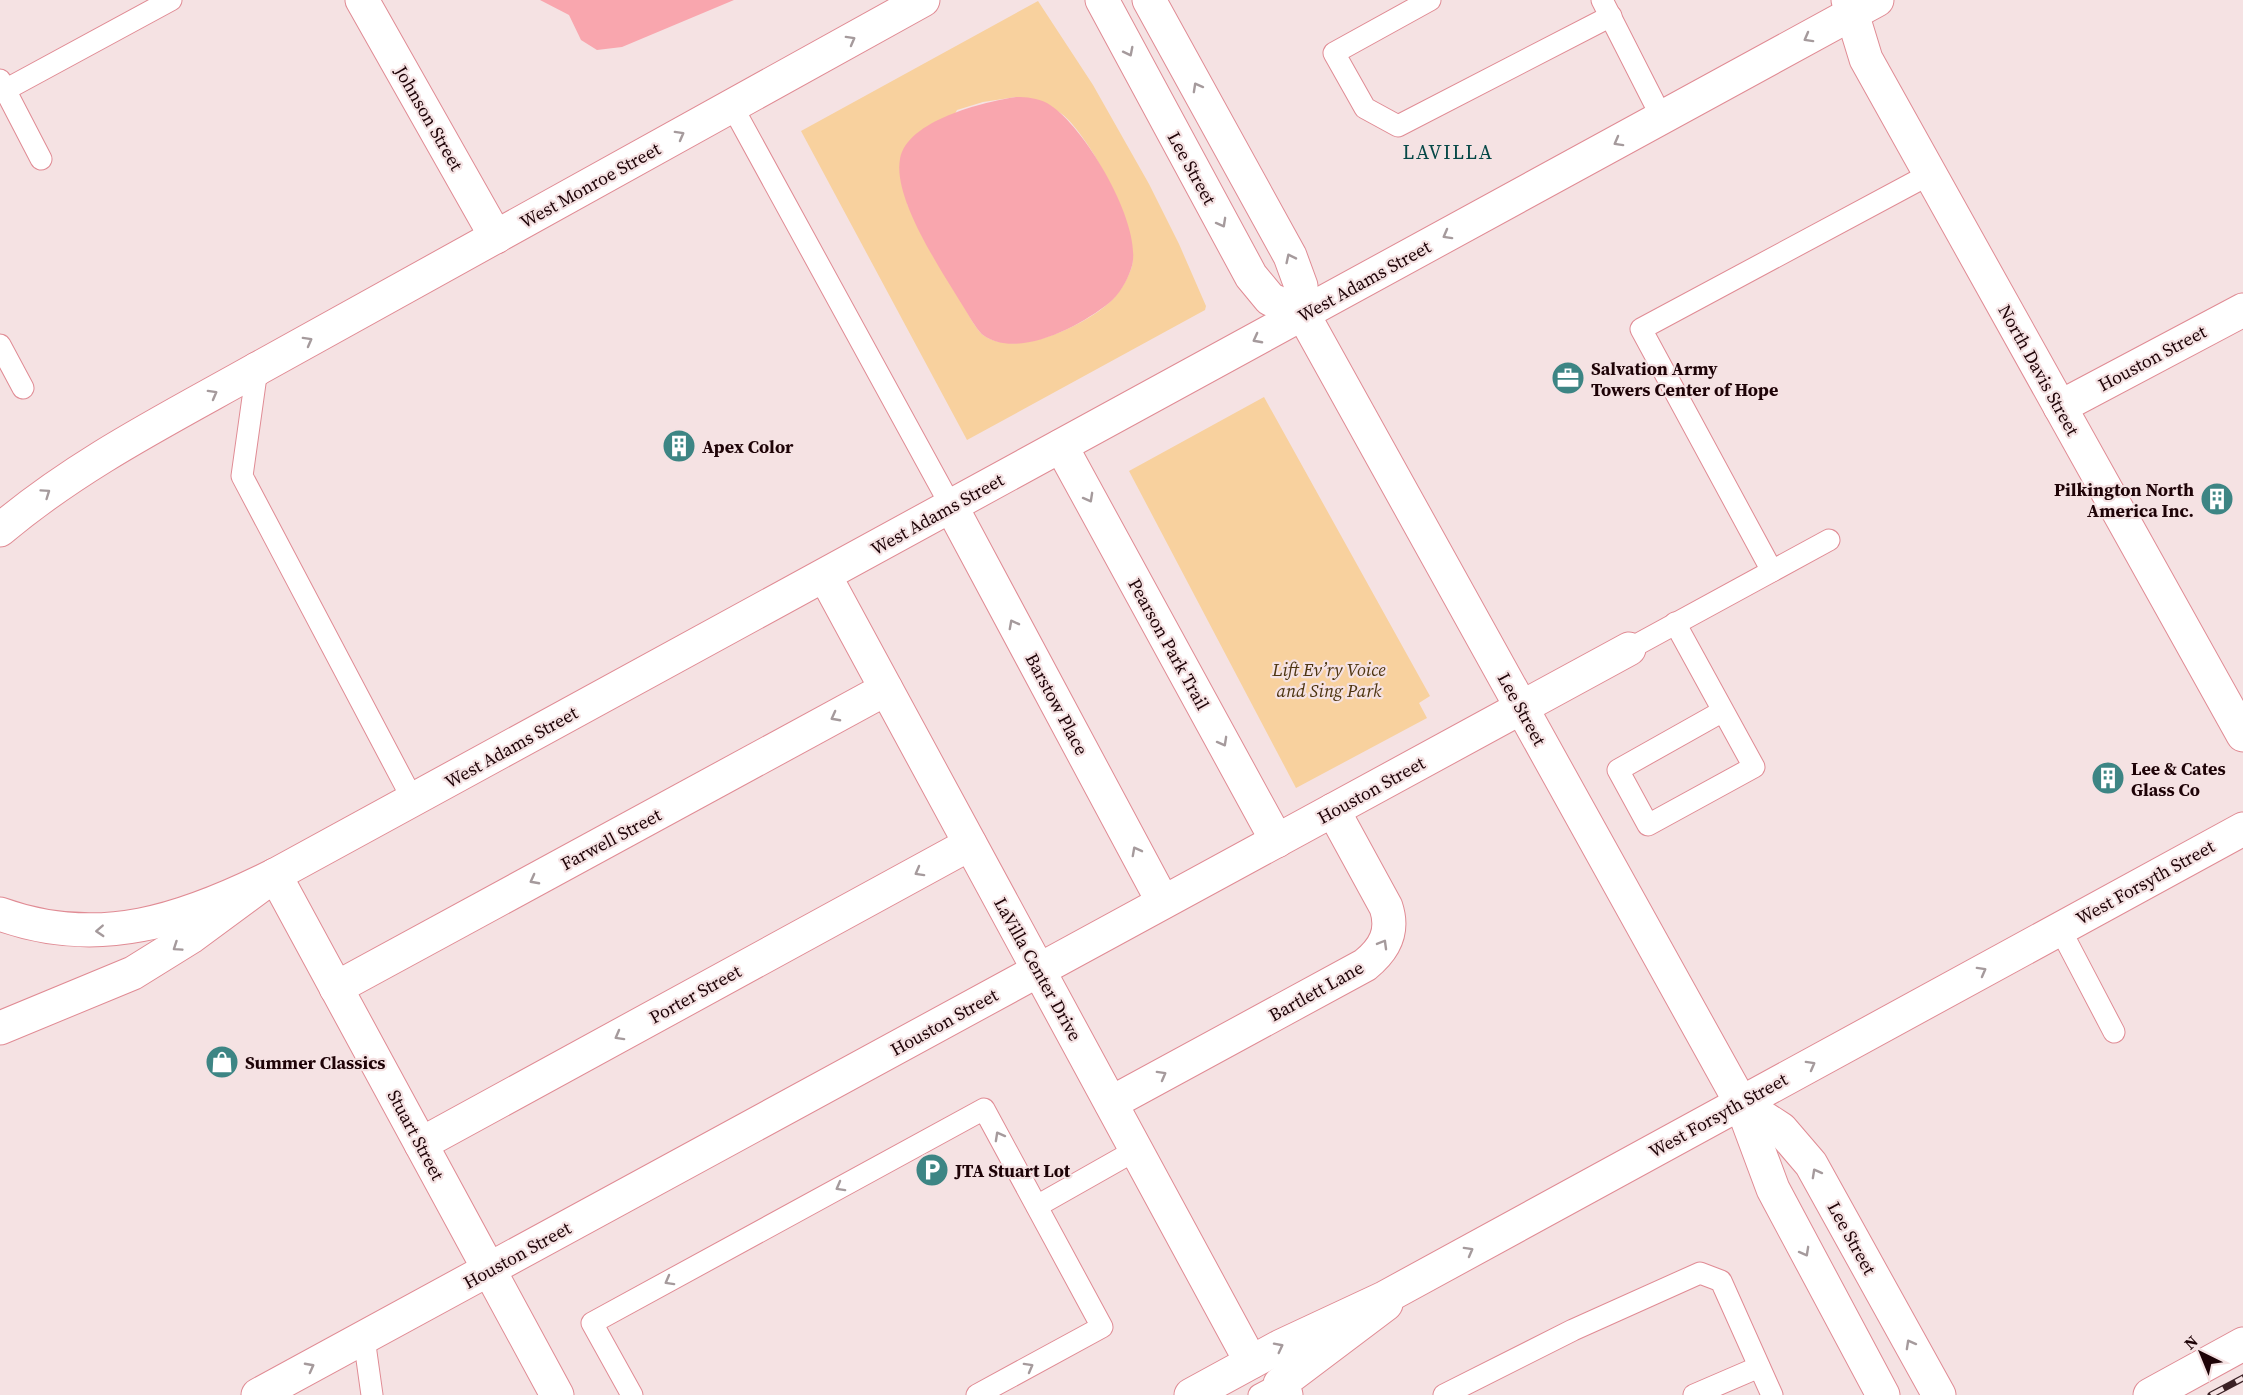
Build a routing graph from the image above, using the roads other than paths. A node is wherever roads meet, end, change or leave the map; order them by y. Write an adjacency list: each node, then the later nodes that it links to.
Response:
1 (171, 0): 9 (lane)
2 (362, 0): 14 (main road, Johnson Street)
3 (923, 0): 10 (main road, West Monroe Street, one-way to 3)
4 (1102, 0): 16 (main road, Lee Street, one-way to 16)
5 (1430, 0): 8 (lane)
6 (1859, 5): 11 (main road, West Adams Street, one-way to 11); 13 (main road, North Davis Street)
7 (1154, 6): 16 (main road, Lee Street, one-way to 7)
8 (1606, 8): 11 (lane)
9 (3, 85): 12 (lane)
10 (732, 106): 14 (main road, West Monroe Street, one-way to 10); 22 (lane)
11 (1662, 118): 16 (main road, West Adams Street, one-way to 16)
12 (42, 159)
13 (1930, 174): 20 (main road, North Davis Street); 25 (lane)
14 (496, 237): 18 (main road, West Monroe Street, one-way to 14)
15 (2243, 310): 20 (main road, Houston Street)
16 (1303, 314): 21 (main road, West Adams Street, one-way to 21); 30 (main road, Lee Street)
17 (0, 345): 19 (lane)
18 (257, 369): 23 (main road, West Monroe Street, one-way to 18); 33 (lane)
19 (23, 388)
20 (2060, 407): 32 (main road, North Davis Street)
21 (1061, 446): 22 (main road, West Adams Street); 36 (main road, Pearson Park Trail, one-way to 36)
22 (951, 506): 26 (main road, West Adams Street); 39 (main road, Barstow Place, one-way to 22)
23 (0, 530)
24 (1829, 540): 25 (lane)
25 (1772, 571): 27 (lane)
26 (825, 576): 29 (main road, LaVilla Center Drive); 33 (main road, West Adams Street)
27 (1676, 623): 28 (lane); 31 (lane)
28 (1629, 649): 30 (main road, Houston Street)
29 (886, 689): 37 (main road, LaVilla Center Drive); 43 (main road, Farwell Street, one-way to 43)
30 (1521, 708): 34 (main road, Houston Street); 47 (main road, Lee Street)
31 (1723, 711): 31 (lane)
32 (2243, 735)
33 (412, 800): 38 (main road, West Adams Street)
34 (1333, 810): 36 (main road, Houston Street); 46 (main road, Bartlett Lane, one-way to 34)
35 (2243, 829): 41 (main road, West Forsyth Street)
36 (1278, 841): 39 (main road, Houston Street)
37 (970, 844): 42 (main road, LaVilla Center Drive); 48 (main road, Porter Street, one-way to 48)
38 (275, 875): 40 (main road, one-way to 40); 43 (main road, Stuart Street); 44 (main road, West Adams Street, one-way to 44)
39 (1163, 902): 42 (main road, Houston Street)
40 (0, 914)
41 (2060, 929): 45 (lane); 47 (main road, West Forsyth Street, one-way to 41)
42 (1039, 970): 46 (main road, LaVilla Center Drive); 51 (main road, Houston Street)
43 (336, 988): 48 (main road, Stuart Street)
44 (0, 1028)
45 (2114, 1032)
46 (1111, 1103): 49 (main road, LaVilla Center Drive)
47 (1741, 1103): 52 (main road, West Forsyth Street, one-way to 47); 67 (main road, Lee Street, one-way to 67); 68 (main road, Lee Street, one-way to 47)
48 (420, 1144): 51 (main road, Stuart Street)
49 (1136, 1150): 50 (lane); 55 (main road, LaVilla Center Drive)
50 (1037, 1206): 61 (lane, one-way to 61); 62 (lane, one-way to 50)
51 (489, 1270): 53 (main road, Houston Street); 60 (main road, Stuart Street)
52 (1418, 1279): 55 (main road, West Forsyth Street, one-way to 52); 57 (main road)
53 (364, 1338): 58 (main road, Houston Street, one-way to 53); 59 (lane)
54 (2243, 1344): 69 (main road)
55 (1251, 1362): 63 (main road, West Forsyth Street)
56 (1759, 1367): 64 (lane); 65 (lane); 66 (lane)
57 (1275, 1391)
58 (258, 1395)
59 (372, 1395)
60 (557, 1395)
61 (632, 1395)
62 (977, 1395)
63 (1191, 1395)
64 (1444, 1395)
65 (1694, 1395)
66 (1772, 1395)
67 (1883, 1395)
68 (1939, 1395)
69 (2150, 1395)

